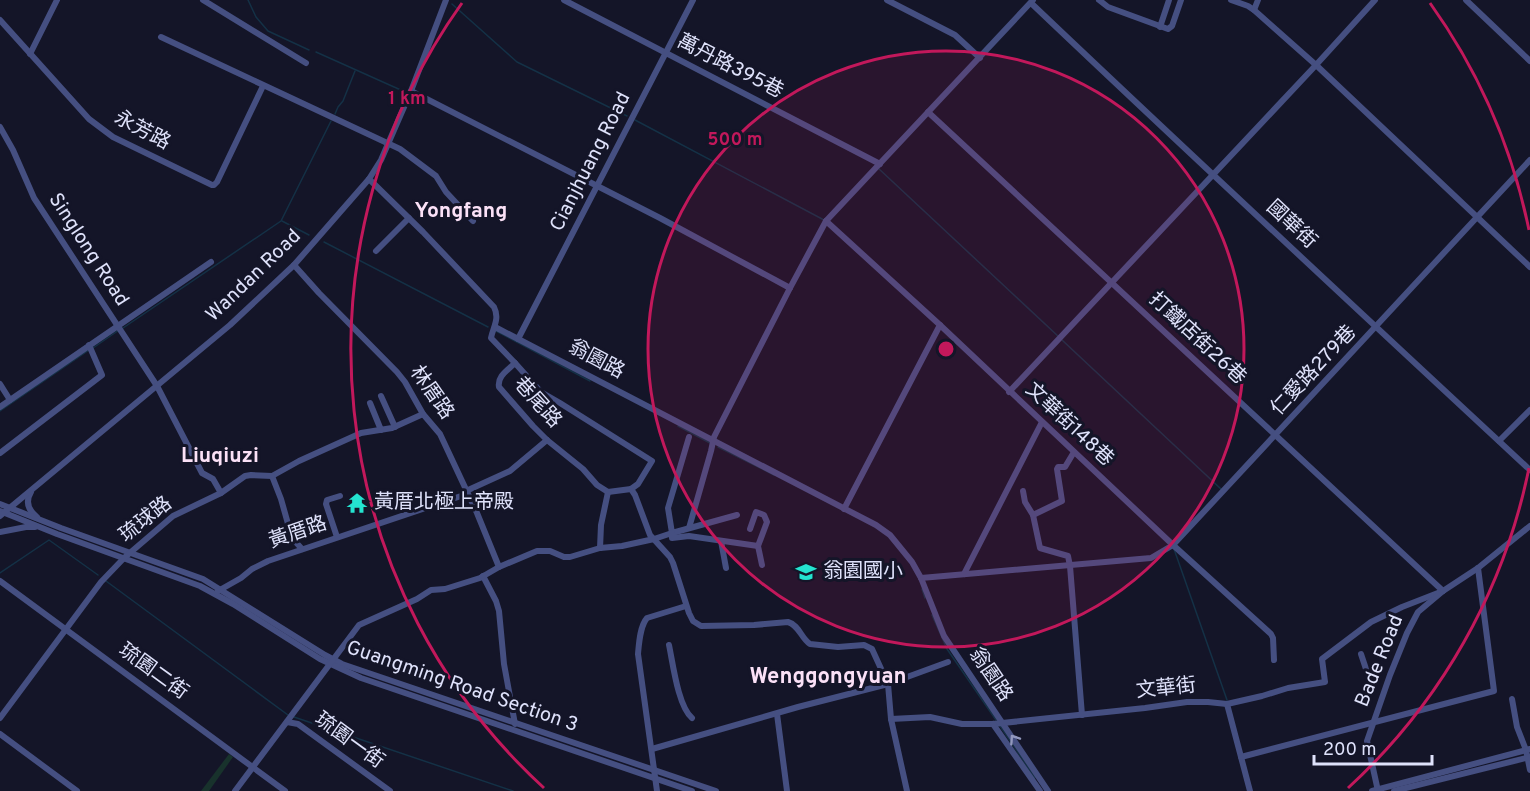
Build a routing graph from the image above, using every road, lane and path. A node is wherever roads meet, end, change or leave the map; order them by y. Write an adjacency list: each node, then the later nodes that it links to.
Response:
1 (57, 0): 20 (street)
2 (203, 0): 23 (street)
3 (446, 0): 26 (street, Wandan Road)
4 (564, 0): 19 (street, 萬丹路395巷)
5 (693, 0): 19 (street, Cianjhuang Road)
6 (887, 0): 21 (street)
7 (1099, 0): 17 (street)
8 (1169, 0): 17 (street)
9 (1181, 0): 17 (street)
10 (1231, 0): 15 (street)
11 (1257, 0): 15 (street)
12 (1375, 0): 24 (street)
13 (1466, 0): 22 (street)
14 (1032, 2): 21 (street); 32 (street, 國華街)
15 (1254, 10): 24 (street)
16 (0, 20): 20 (street)
17 (1160, 27)
18 (161, 37): 25 (street)
19 (665, 53): 31 (street, 萬丹路395巷); 34 (street, Cianjhuang Road)
20 (30, 54): 25 (street, 永芳路)
21 (980, 58): 27 (street)
22 (1530, 61)
23 (306, 63)
24 (1316, 65): 32 (street); 35 (street)
25 (263, 86): 29 (street)
26 (411, 91): 29 (street, Wandan Road); 34 (street)
27 (928, 112): 31 (street); 43 (street, 打鐵店街26巷)
28 (0, 127): 48 (street, Singlong Road)
29 (388, 143): 33 (street, Wandan Road); 38 (street)
30 (1530, 160): 35 (street, 仁愛路279巷)
31 (880, 164): 37 (street)
32 (1213, 175): 43 (street); 46 (street, 國華街)
33 (369, 179): 36 (street); 41 (street, Wandan Road)
34 (597, 185): 44 (street); 49 (street, Cianjhuang Road)
35 (1477, 217): 42 (street); 46 (street, 仁愛路279巷)
36 (409, 218): 39 (street); 47 (street)
37 (827, 220): 44 (street); 45 (street, 文華街148巷)
38 (473, 221)
39 (376, 251)
40 (211, 262): 48 (street)
41 (294, 265): 53 (street, Wandan Road); 60 (street, 林厝路)
42 (1530, 267)
43 (1112, 283): 54 (street); 64 (street, 打鐵店街26巷)
44 (790, 288): 67 (street)
45 (940, 325): 54 (street, 文華街148巷); 82 (street)
46 (1377, 326): 64 (street, 仁愛路279巷); 68 (street, 國華街)
47 (495, 327): 49 (street, 翁園路); 51 (street, 巷尾路)
48 (119, 328): 50 (street); 53 (street, Singlong Road)
49 (518, 339): 67 (street, 翁園路)
50 (90, 347): 56 (street); 70 (street)
51 (515, 363): 66 (street, 巷尾路); 74 (street)
52 (0, 384): 56 (street)
53 (157, 386): 73 (street, Wandan Road); 78 (street)
54 (1009, 392): 61 (street, 文華街148巷)
55 (381, 396): 62 (street)
56 (10, 400): 58 (street)
57 (370, 403): 63 (street)
58 (0, 407)
59 (1530, 410): 68 (street)
60 (423, 414): 62 (street); 76 (street, 林厝路)
61 (1042, 422): 69 (street, 文華街148巷); 106 (street)
62 (394, 427): 63 (street)
63 (381, 429): 72 (street)
64 (1276, 436): 96 (street, 仁愛路279巷); 110 (street, 打鐵店街26巷)
65 (689, 437): 91 (street)
66 (547, 440): 76 (street, 黃厝路); 77 (street, 巷尾路)
67 (714, 441): 82 (street, 翁園路); 88 (street)
68 (1499, 441): 71 (street, 國華街)
69 (1074, 452): 85 (street); 96 (street, 文華街148巷)
70 (0, 453)
71 (1530, 470)
72 (272, 476): 78 (street, 琉球路); 98 (street)
73 (34, 487): 81 (street, Wandan Road); 86 (street)
74 (631, 489): 77 (street); 93 (street)
75 (1023, 491): 85 (street)
76 (467, 492): 92 (street, 黃厝路); 103 (street, 林厝路)
77 (608, 492): 97 (street)
78 (221, 494): 99 (street, 琉球路)
79 (340, 496): 92 (street)
80 (0, 504): 81 (street, Guangming Road Section 3)
81 (10, 507): 83 (street, Wandan Road); 86 (street, Guangming Road Section 3)
82 (844, 509): 108 (street, 翁園路)
83 (1, 513): 86 (street, Guangming Road Section 3)
84 (737, 515): 88 (street)
85 (1033, 515): 102 (street)
86 (42, 524): 90 (street); 99 (street, Guangming Road Section 3); 100 (street, Guangming Road Section 3)
87 (1530, 526): 105 (street, Bade Road)
88 (689, 528): 91 (street)
89 (750, 529): 95 (street)
90 (0, 532)
91 (672, 533): 93 (street); 94 (street)
92 (337, 537): 98 (street, 黃厝路)
93 (654, 539): 97 (street); 112 (street)
94 (721, 541): 95 (street); 104 (street)
95 (758, 546): 101 (street)
96 (1174, 546): 102 (street); 116 (street, 文華街148巷)
97 (600, 548): 103 (street)
98 (302, 549): 111 (street, 黃厝路)
99 (130, 553): 100 (street, 琉球路); 111 (street, Guangming Road Section 3)
100 (124, 558): 111 (street, Guangming Road Section 3); 113 (street, 琉球路)
101 (762, 565)
102 (1070, 566): 106 (street); 124 (street)
103 (499, 567): 107 (street)
104 (726, 568)
105 (1479, 568): 110 (street, Bade Road); 130 (street)
106 (964, 574): 108 (street)
107 (483, 576): 117 (street); 131 (street)
108 (921, 578): 129 (street, 翁園路)
109 (0, 581): 113 (street, 琉園二街)
110 (1443, 591): 122 (street, 文華街); 130 (street, Bade Road)
111 (218, 592): 117 (street, Guangming Road Section 3)
112 (686, 606): 120 (street); 135 (street)
113 (66, 628): 125 (street, 琉球路); 138 (street, 琉園二街)
114 (669, 645): 126 (street)
115 (1361, 654): 119 (street)
116 (1274, 660)
117 (331, 662): 128 (street); 131 (street, Guangming Road Section 3); 133 (street, Guangming Road Section 3)
118 (948, 662): 120 (street, 翁園路)
119 (1369, 678)
120 (888, 684): 123 (street, 翁園路); 127 (street)
121 (1512, 699): 136 (street)
122 (1228, 703): 124 (street, 文華街); 137 (street)
123 (777, 714): 135 (street, 翁園路); 149 (street)
124 (1082, 715): 129 (street, 文華街)
125 (0, 718)
126 (692, 718)
127 (891, 719): 132 (street, 翁園路); 150 (street)
128 (287, 722): 138 (street); 145 (street, 琉園一街)
129 (1002, 722): 132 (street, 翁園路); 152 (street, one-way to 129)
130 (1374, 722): 137 (street); 154 (street, Bade Road)
131 (514, 723): 133 (street); 139 (street, Guangming Road Section 3)
132 (993, 724): 151 (street)
133 (516, 731): 141 (street, Guangming Road Section 3)
134 (0, 734): 142 (street)
135 (652, 749): 139 (street)
136 (1528, 753): 140 (street); 154 (street); 155 (street)
137 (1242, 756): 153 (street)
138 (253, 767): 143 (street); 144 (street, 琉園二街)
139 (654, 769): 141 (street); 148 (street, Guangming Road Section 3)
140 (1530, 770)
141 (656, 779): 146 (street); 147 (street, Guangming Road Section 3)
142 (77, 791)
143 (235, 791)
144 (285, 791)
145 (390, 791)
146 (657, 791)
147 (692, 791)
148 (716, 791)
149 (787, 791)
150 (907, 791)
151 (1040, 791)
152 (1048, 791)
153 (1250, 791)
154 (1376, 791)
155 (1394, 791)

